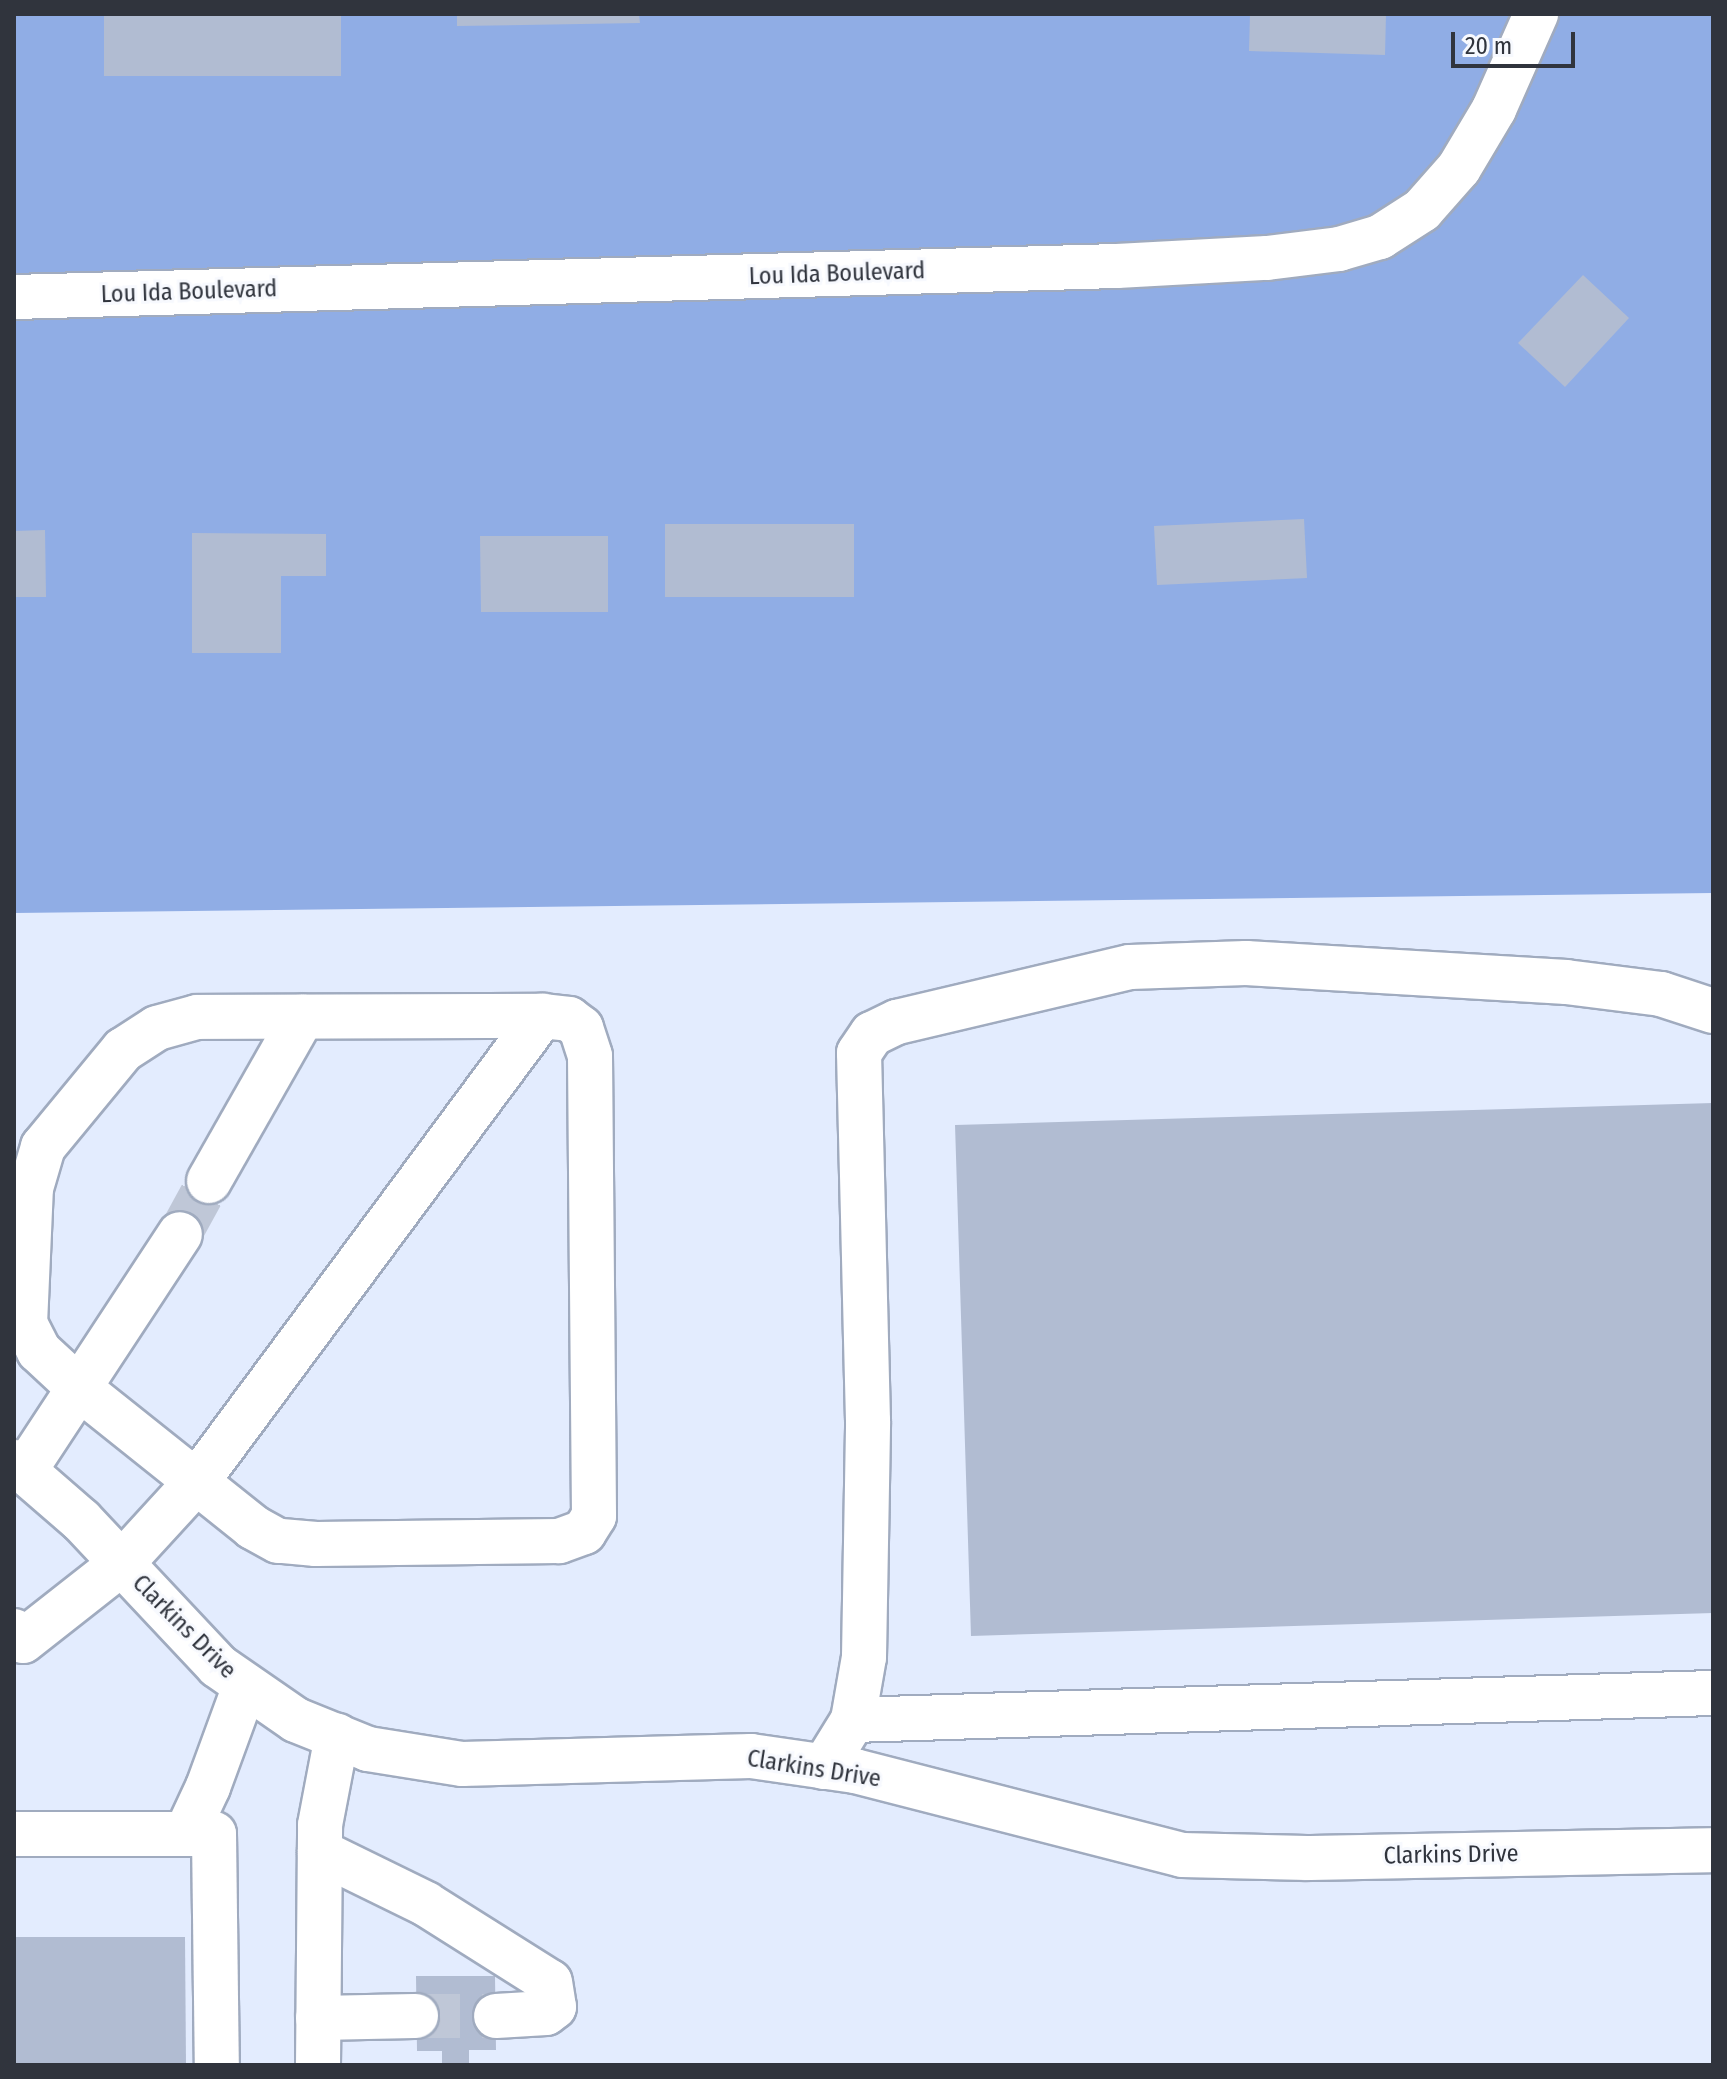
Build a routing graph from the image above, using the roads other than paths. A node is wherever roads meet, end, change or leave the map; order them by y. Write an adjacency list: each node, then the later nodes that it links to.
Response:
1 (1536, 14): 2 (street, Lou Ida Boulevard)
2 (14, 297)
3 (1713, 1011): 15 (street)
4 (542, 1016): 5 (street); 10 (street); 10 (street)
5 (302, 1017): 6 (street); 8 (street)
6 (209, 1181)
7 (180, 1234): 8 (street)
8 (80, 1389): 9 (street); 10 (street)
9 (19, 1466): 11 (street, Clarkins Drive)
10 (198, 1480): 11 (street)
11 (121, 1564): 12 (street); 13 (street, Clarkins Drive)
12 (14, 1631)
13 (245, 1686): 16 (street, Clarkins Drive); 19 (street)
14 (1713, 1693): 15 (street)
15 (853, 1720): 17 (street)
16 (337, 1736): 17 (street, Clarkins Drive); 21 (street)
17 (824, 1767): 20 (street, Clarkins Drive)
18 (14, 1834): 19 (street)
19 (186, 1834): 25 (street)
20 (1713, 1850)
21 (320, 1852): 23 (street); 24 (street)
22 (416, 2016): 24 (street)
23 (496, 2016)
24 (318, 2018): 26 (street)
25 (217, 2065)
26 (318, 2065)

